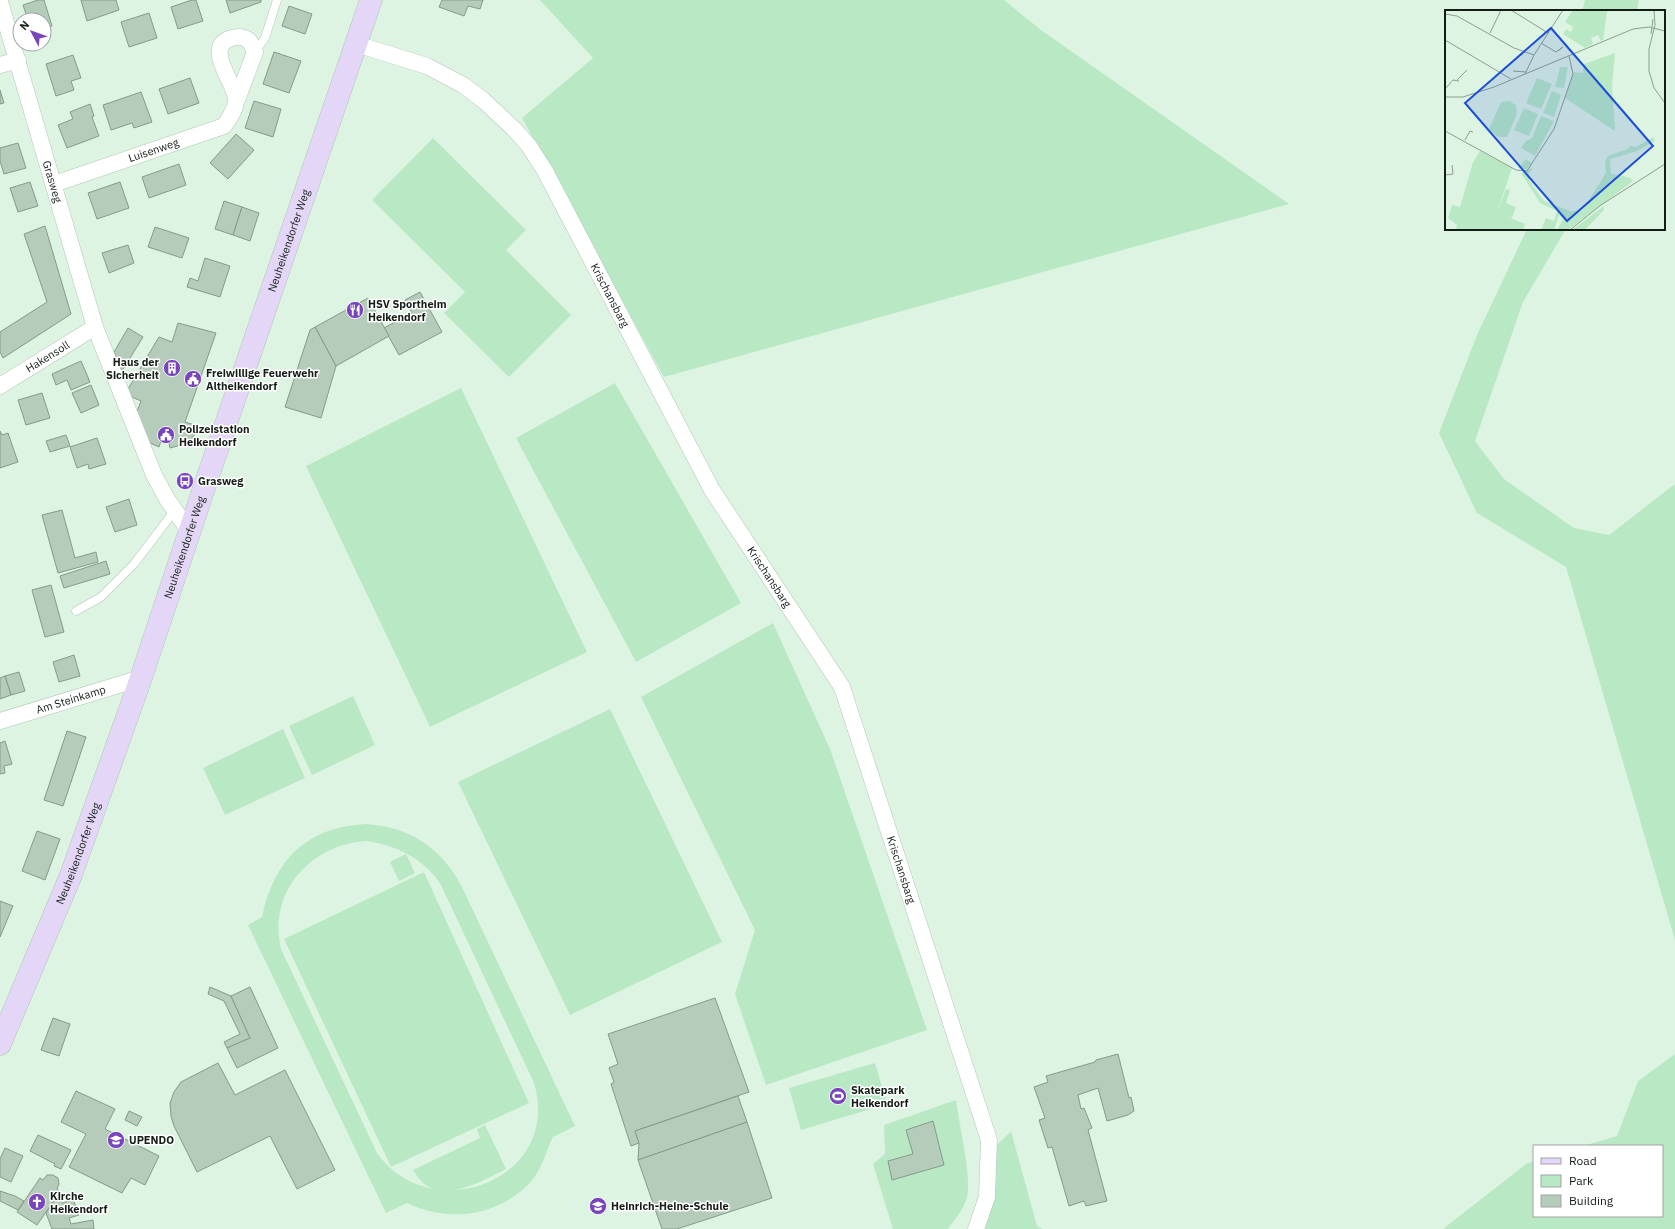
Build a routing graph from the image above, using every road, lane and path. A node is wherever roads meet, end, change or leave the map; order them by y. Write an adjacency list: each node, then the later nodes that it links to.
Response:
1 (277, 0): 5 (lane)
2 (371, 0): 4 (street, Neuheikendorfer Weg)
3 (0, 2): 6 (street, Grasweg)
4 (356, 44): 13 (street, Neuheikendorfer Weg); 18 (street, Krischansbarg)
5 (255, 52): 8 (street, Luisenweg); 8 (street)
6 (18, 60): 7 (street); 9 (street, Grasweg)
7 (0, 65)
8 (237, 100): 9 (street, Luisenweg)
9 (54, 184): 10 (street, Grasweg)
10 (95, 327): 11 (street, Hakensoll); 12 (street, Grasweg)
11 (0, 386)
12 (175, 510): 13 (street, Grasweg); 14 (lane)
13 (190, 532): 15 (street, Neuheikendorfer Weg)
14 (76, 611)
15 (141, 678): 16 (street, Am Steinkamp); 17 (street, Neuheikendorfer Weg)
16 (0, 721)
17 (0, 1044)
18 (976, 1229)

